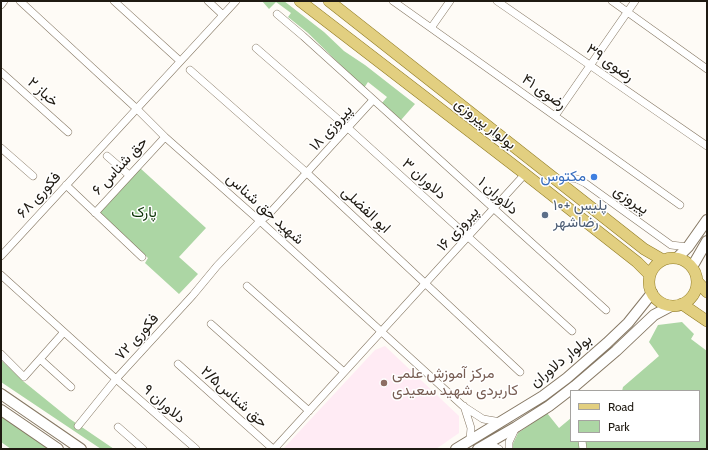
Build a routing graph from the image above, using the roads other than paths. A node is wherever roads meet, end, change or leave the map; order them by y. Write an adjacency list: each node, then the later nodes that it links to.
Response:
1 (4, 1): 13 (street)
2 (20, 1): 25 (street, شهید حق شناس)
3 (114, 1): 19 (street)
4 (208, 1): 16 (street)
5 (236, 1): 16 (street, فکوری ۶۸)
6 (300, 1): 34 (main road, بولوار پیروزی)
7 (329, 1): 37 (main road, بولوار پیروزی)
8 (392, 1): 17 (street, رضوی ۴۱)
9 (450, 1): 17 (street)
10 (497, 1): 20 (street, رضوی ۳۹)
11 (612, 1): 14 (street)
12 (635, 1): 14 (street)
13 (1, 5)
14 (628, 12): 20 (street); 21 (street)
15 (277, 14): 24 (street, دلاوران ۱)
16 (223, 15): 19 (street, فکوری ۶۸)
17 (431, 28): 26 (street, رضوی ۴۱)
18 (256, 48): 27 (street, دلاوران ۳)
19 (180, 61): 25 (street, فکوری ۶۸)
20 (590, 66): 26 (street); 30 (street, رضوی ۳۹)
21 (707, 69)
22 (190, 70): 33 (street, ابو الفضلی)
23 (1, 72): 28 (street, خباز ۲)
24 (373, 100): 27 (street, پیروزی ۱۸); 40 (street, دلاوران ۱)
25 (137, 108): 29 (street, شهید حق شناس); 38 (street, فکوری ۶۸)
26 (555, 116): 39 (street, رضوی ۴۱)
27 (348, 128): 33 (street, پیروزی ۱۸); 44 (street, دلاوران ۳)
28 (68, 132)
29 (165, 137): 35 (street, حق شناس ۶); 43 (street, شهید حق شناس)
30 (707, 146)
31 (1, 148): 36 (street)
32 (107, 156): 35 (street)
33 (307, 173): 43 (street, پیروزی ۱۸); 55 (street, ابو الفضلی)
34 (525, 174): 40 (street, پیروزی ۱۶); 53 (main road, بولوار پیروزی)
35 (129, 175): 41 (street, حق شناس ۶)
36 (33, 176)
37 (558, 181): 46 (street, پیروزی); 50 (main road, بولوار پیروزی)
38 (66, 185): 41 (street); 47 (street, فکوری ۶۸)
39 (680, 205)
40 (493, 208): 44 (street, پیروزی ۱۶); 60 (street, دلاوران ۱)
41 (95, 213): 48 (street)
42 (707, 220): 46 (street)
43 (260, 221): 63 (street, شهید حق شناس); 71 (street, فکوری ۷۲)
44 (468, 236): 55 (street, پیروزی ۱۶); 64 (street, دلاوران ۳)
45 (707, 241): 51 (street)
46 (688, 247): 49 (street)
47 (1, 256)
48 (142, 257)
49 (677, 258): 50 (main road); 51 (main road)
50 (663, 260): 53 (main road)
51 (692, 267): 54 (main road)
52 (1, 275): 65 (street, دلاوران ۹)
53 (650, 275): 58 (main road)
54 (697, 281): 57 (main road); 59 (main road)
55 (426, 283): 63 (street, پیروزی ۱۶); 70 (street, ابو الفضلی)
56 (247, 286): 69 (street)
57 (707, 292)
58 (652, 293): 59 (main road); 77 (street, بولوار دلاوران)
59 (677, 305): 61 (main road); 80 (street, بولوار دلاوران)
60 (606, 310)
61 (707, 321)
62 (211, 324): 76 (street)
63 (382, 331): 69 (street, پیروزی ۱۶); 74 (street, شهید حق شناس)
64 (572, 331)
65 (64, 332): 67 (street); 71 (street, دلاوران ۹)
66 (1, 354): 67 (street)
67 (40, 359): 72 (street)
68 (178, 364): 87 (street, حق شناس۲/۵)
69 (344, 372): 76 (street)
70 (520, 372)
71 (116, 379): 78 (street, فکوری ۷۲); 86 (street, دلاوران ۹)
72 (71, 387)
73 (1, 394): 84 (street)
74 (464, 406): 77 (street, شهید حق شناس); 81 (street)
75 (1, 410): 83 (street)
76 (309, 411): 87 (street)
77 (501, 422): 81 (street, بولوار دلاوران)
78 (78, 426)
79 (118, 427): 85 (street)
80 (516, 427): 82 (street, بولوار دلاوران); 90 (street)
81 (470, 439): 88 (street, بولوار دلاوران)
82 (482, 446): 89 (street)
83 (58, 449)
84 (81, 449)
85 (143, 449)
86 (196, 449)
87 (274, 449)
88 (456, 449)
89 (499, 449)
90 (508, 449)

